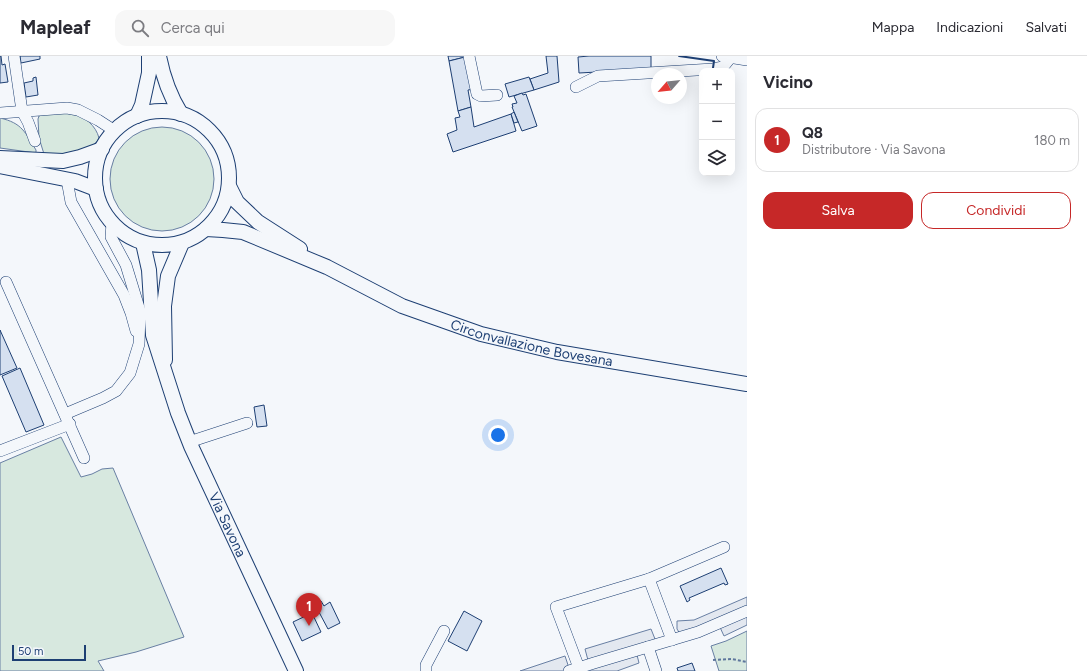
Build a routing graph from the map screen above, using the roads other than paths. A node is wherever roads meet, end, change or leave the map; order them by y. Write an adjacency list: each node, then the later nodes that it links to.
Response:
1 (14, 56): 9 (street)
2 (149, 56): 12 (main road)
3 (158, 56): 11 (main road)
4 (469, 56): 8 (street)
5 (727, 57): 6 (street); 7 (street)
6 (747, 60)
7 (576, 87)
8 (497, 95)
9 (22, 111): 10 (street); 13 (street); 14 (street)
10 (0, 113)
11 (181, 114): 12 (main road); 20 (main road)
12 (136, 116): 13 (main road)
13 (115, 131): 15 (main road)
14 (35, 140)
15 (102, 149): 17 (main road); 21 (main road)
16 (0, 158): 17 (main road)
17 (22, 165): 18 (main road); 19 (main road)
18 (0, 166)
19 (67, 180): 21 (main road); 28 (street)
20 (229, 186): 23 (main road); 26 (main road, Circonvallazione Bovesana)
21 (96, 189): 22 (main road)
22 (112, 223): 24 (main road); 28 (street)
23 (206, 229): 25 (main road); 26 (main road, Circonvallazione Bovesana)
24 (143, 243): 25 (main road); 29 (main road, Via Savona)
25 (182, 243): 29 (main road, Via Savona)
26 (327, 267): 30 (main road, Circonvallazione Bovesana)
27 (6, 282): 31 (street)
28 (139, 344): 31 (street)
29 (166, 376): 33 (main road, Via Savona)
30 (747, 384)
31 (68, 419): 34 (street); 35 (street)
32 (247, 423): 33 (street)
33 (190, 442): 43 (main road, Via Savona)
34 (0, 451)
35 (84, 458)
36 (724, 547): 37 (street)
37 (649, 579): 40 (street); 42 (street)
38 (747, 611): 40 (street)
39 (444, 631): 44 (street)
40 (672, 640): 41 (street)
41 (648, 647): 42 (street); 45 (street)
42 (574, 669)
43 (296, 671)
44 (426, 671)
45 (656, 671)

